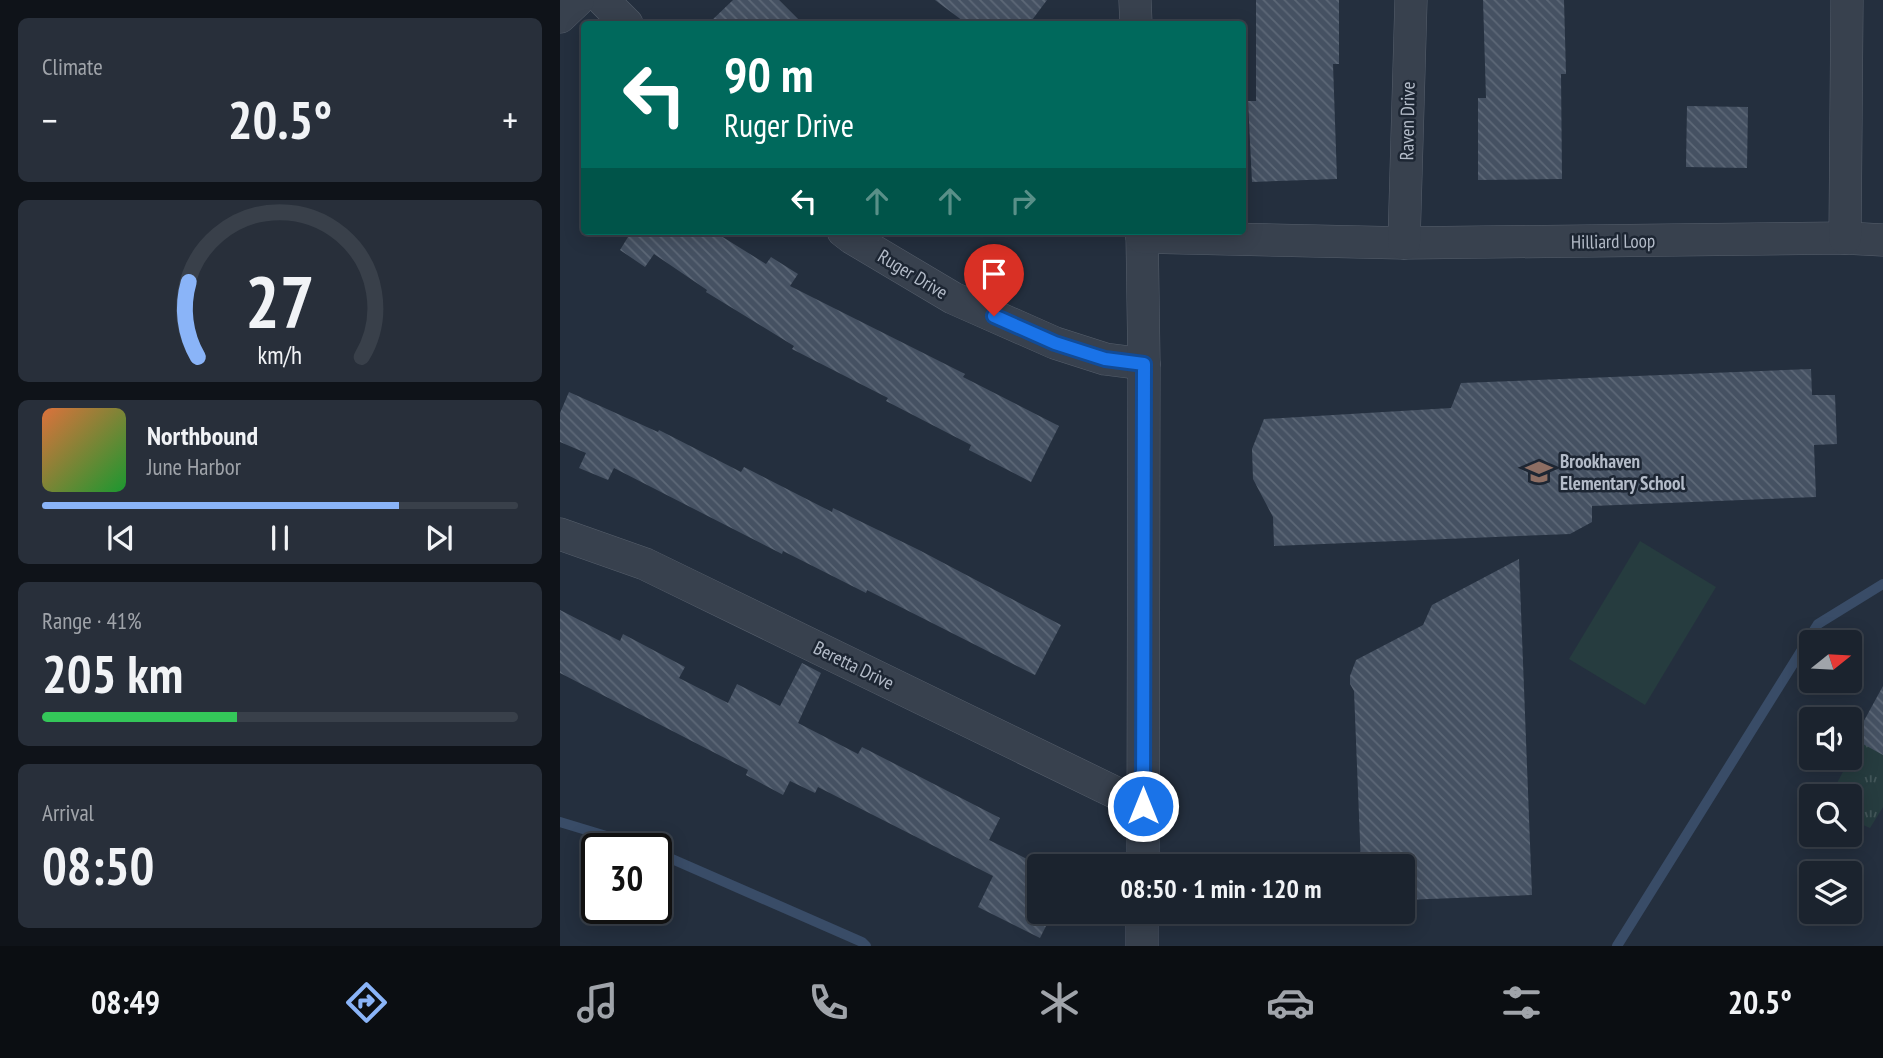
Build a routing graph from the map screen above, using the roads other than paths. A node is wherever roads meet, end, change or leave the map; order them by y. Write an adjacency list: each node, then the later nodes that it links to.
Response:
1 (578, 0): 6 (street)
2 (603, 0): 7 (street)
3 (1135, 0): 8 (street)
4 (1410, 0): 14 (street, Raven Drive)
5 (1847, 0): 12 (street)
6 (560, 17)
7 (624, 21)
8 (1136, 21)
9 (848, 235): 15 (street, Ruger Drive)
10 (1142, 235): 15 (street)
11 (1171, 235): 14 (street, Hilliard Loop)
12 (1845, 238): 13 (street, Hilliard Loop); 14 (street, Hilliard Loop)
13 (1883, 240)
14 (1404, 243)
15 (1144, 364): 17 (street)
16 (560, 534): 17 (street, Beretta Drive)
17 (1143, 806): 18 (street)
18 (1143, 854)
19 (1142, 924): 20 (street)
20 (1142, 946)

